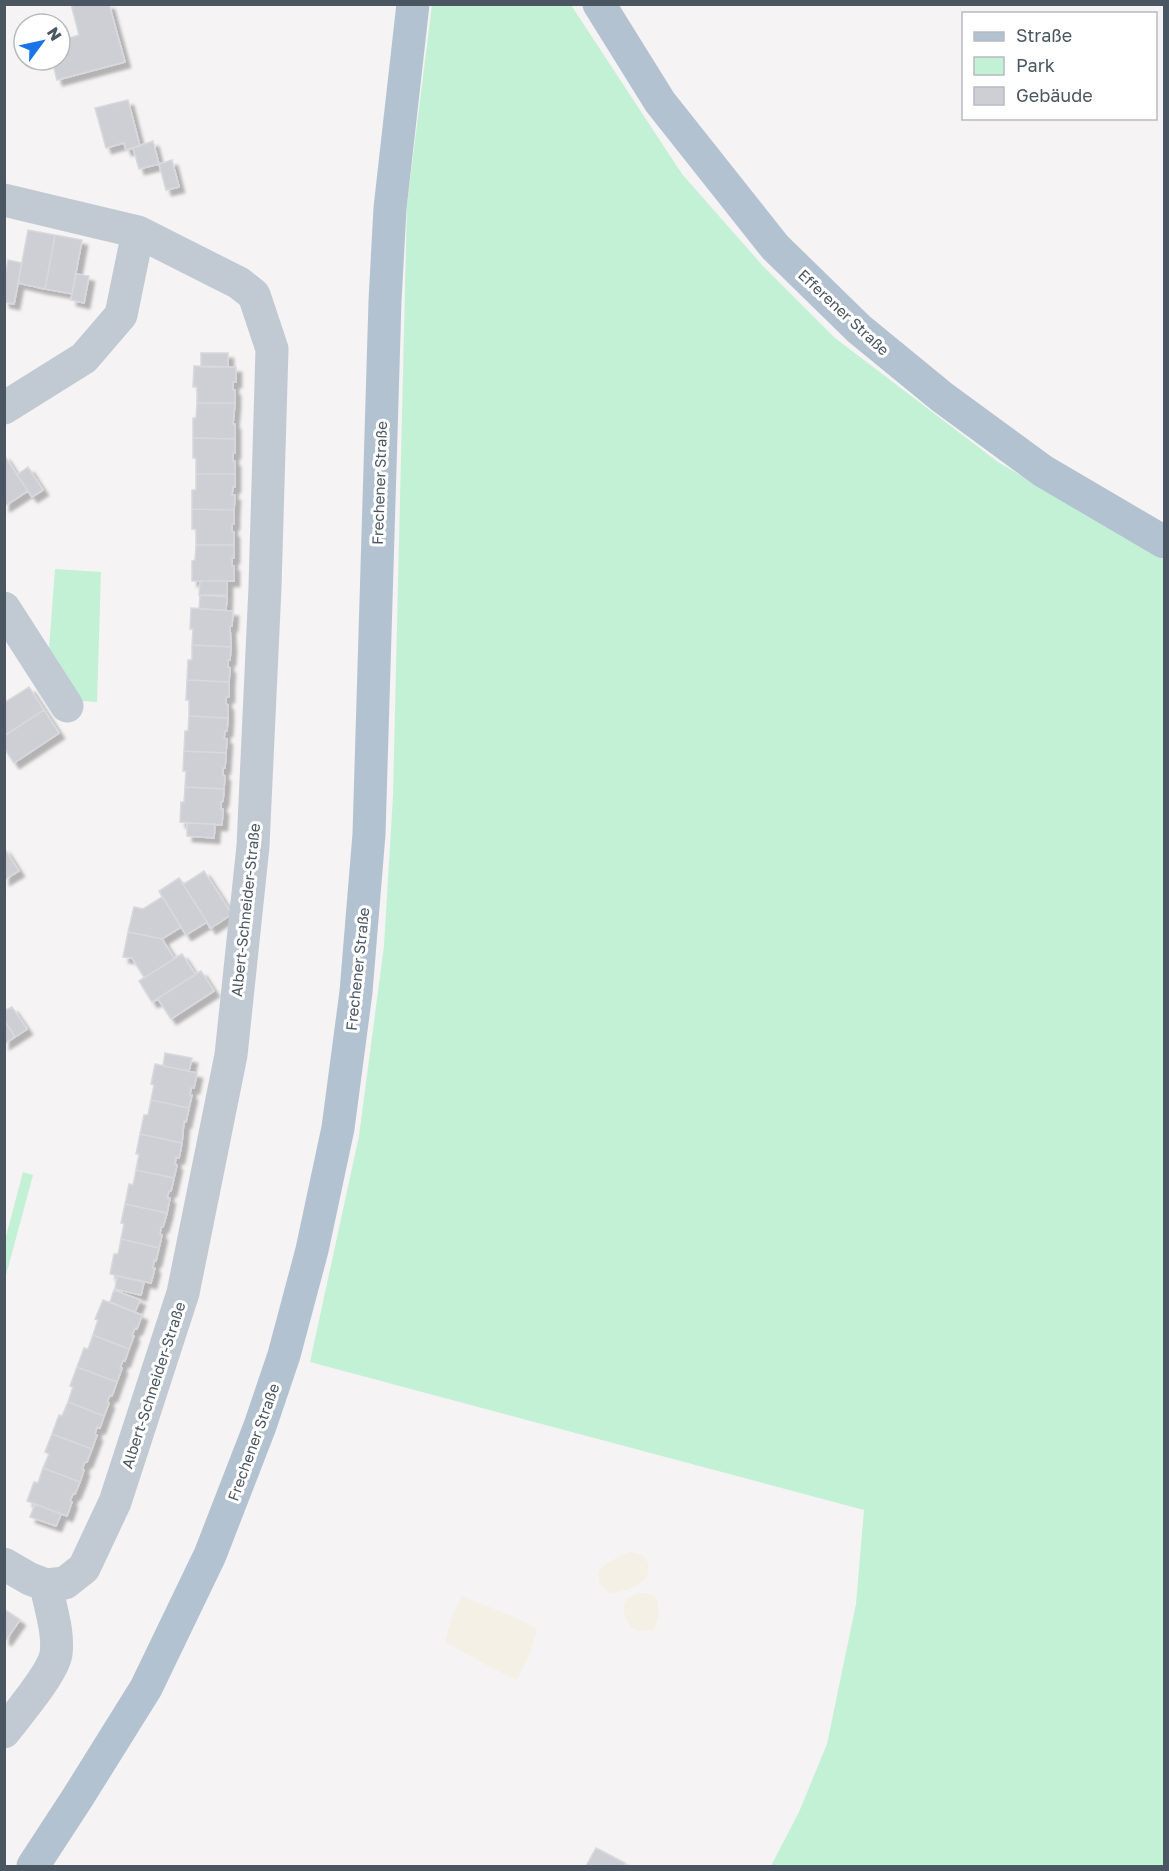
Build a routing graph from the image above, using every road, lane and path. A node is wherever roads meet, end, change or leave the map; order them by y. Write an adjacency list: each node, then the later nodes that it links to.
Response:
1 (413, 4): 12 (main road, Frechener Straße)
2 (599, 4): 6 (main road, Efferener Straße)
3 (4, 200): 4 (street, Albert-Schneider-Straße)
4 (138, 232): 5 (street); 10 (street, Albert-Schneider-Straße)
5 (4, 408)
6 (1164, 542)
7 (4, 608): 8 (street)
8 (67, 705)
9 (4, 1564): 10 (street)
10 (46, 1585): 11 (street)
11 (4, 1732)
12 (33, 1866)

